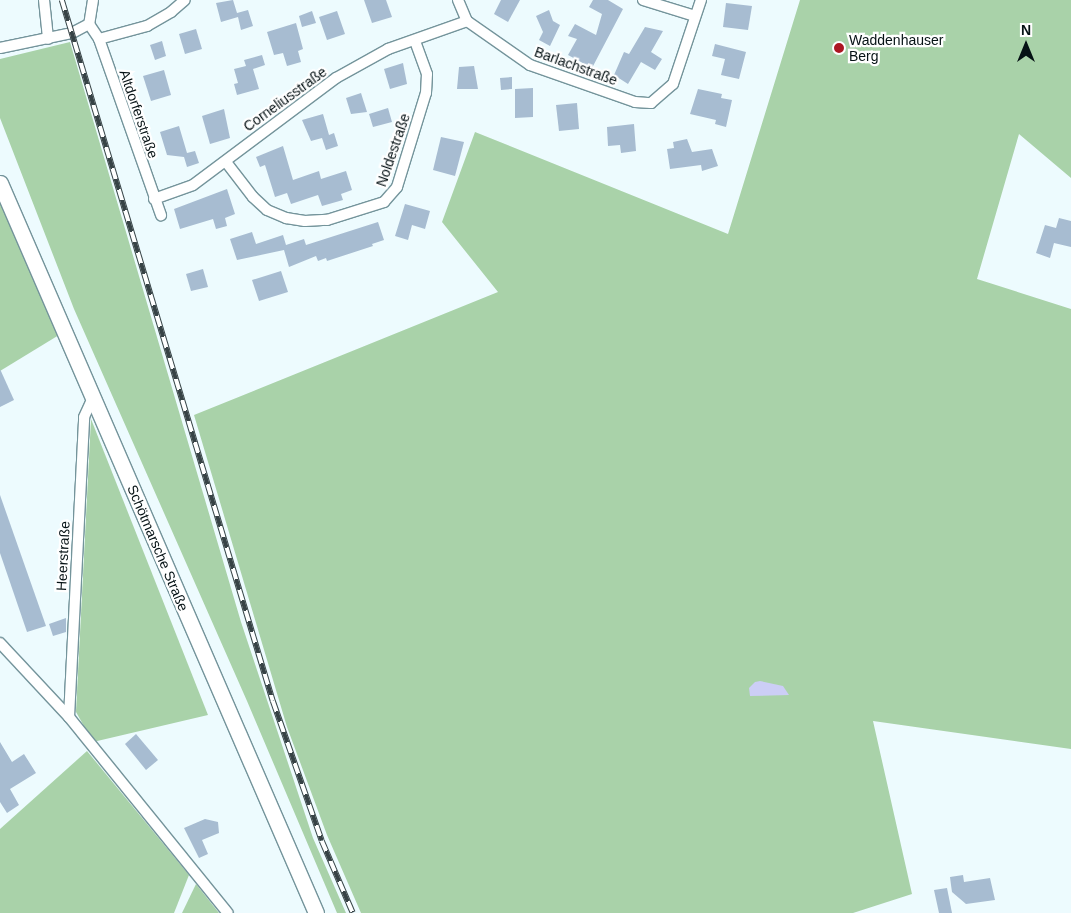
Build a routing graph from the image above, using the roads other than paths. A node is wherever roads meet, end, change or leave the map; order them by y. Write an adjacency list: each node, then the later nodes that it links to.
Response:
1 (44, 0): 10 (street)
2 (93, 0): 9 (street)
3 (184, 0): 11 (street)
4 (458, 0): 8 (street)
5 (643, 0): 7 (street)
6 (701, 0): 7 (street)
7 (695, 16): 8 (street, Barlachstraße)
8 (467, 20): 12 (street, Corneliusstraße)
9 (89, 24): 10 (street); 11 (street, Altdorferstraße)
10 (48, 38): 13 (street)
11 (99, 39): 16 (street, Altdorferstraße)
12 (415, 41): 14 (street, Corneliusstraße); 14 (street, Noldestraße)
13 (0, 48)
14 (226, 162): 16 (street, Corneliusstraße)
15 (0, 183): 18 (main road, Schötmarsche Straße)
16 (154, 198): 17 (street, Altdorferstraße)
17 (160, 215)
18 (93, 398): 20 (street, Heerstraße); 22 (main road, Schötmarsche Straße)
19 (0, 643): 20 (street)
20 (69, 717): 21 (street)
21 (228, 913)
22 (316, 913)

